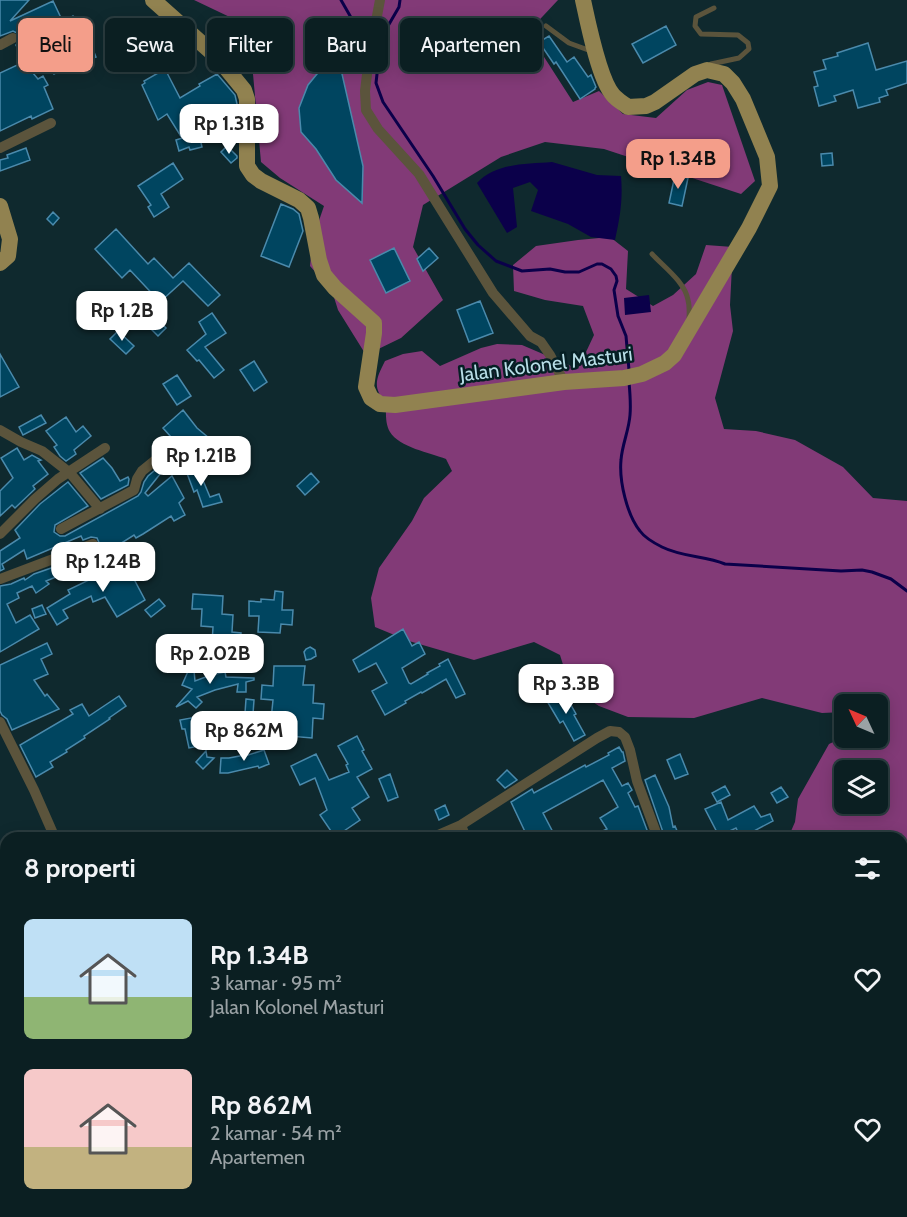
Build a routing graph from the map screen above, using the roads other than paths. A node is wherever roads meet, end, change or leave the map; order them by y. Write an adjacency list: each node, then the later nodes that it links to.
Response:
1 (153, 0): 16 (main road, Jalan Kolonel Masturi)
2 (380, 0): 16 (street)
3 (583, 0): 8 (main road)
4 (714, 8): 9 (lane)
5 (546, 26): 8 (lane)
6 (13, 38): 7 (street)
7 (0, 45)
8 (596, 52): 9 (main road)
9 (707, 70): 15 (main road, Jalan Kolonel Masturi)
10 (51, 123): 11 (street)
11 (0, 148)
12 (0, 206): 14 (main road)
13 (652, 254): 15 (lane)
14 (0, 263)
15 (690, 329): 16 (main road, Jalan Kolonel Masturi)
16 (564, 382)
17 (0, 430): 20 (street)
18 (105, 448): 20 (street)
19 (199, 456): 21 (street)
20 (70, 472): 21 (street); 23 (street)
21 (100, 509): 22 (street)
22 (61, 529)
23 (0, 534)
24 (93, 544): 25 (street)
25 (0, 579)
26 (0, 722): 28 (street)
27 (461, 825): 29 (street); 30 (street); 31 (street)
28 (52, 832)
29 (445, 832)
30 (464, 832)
31 (656, 832)

